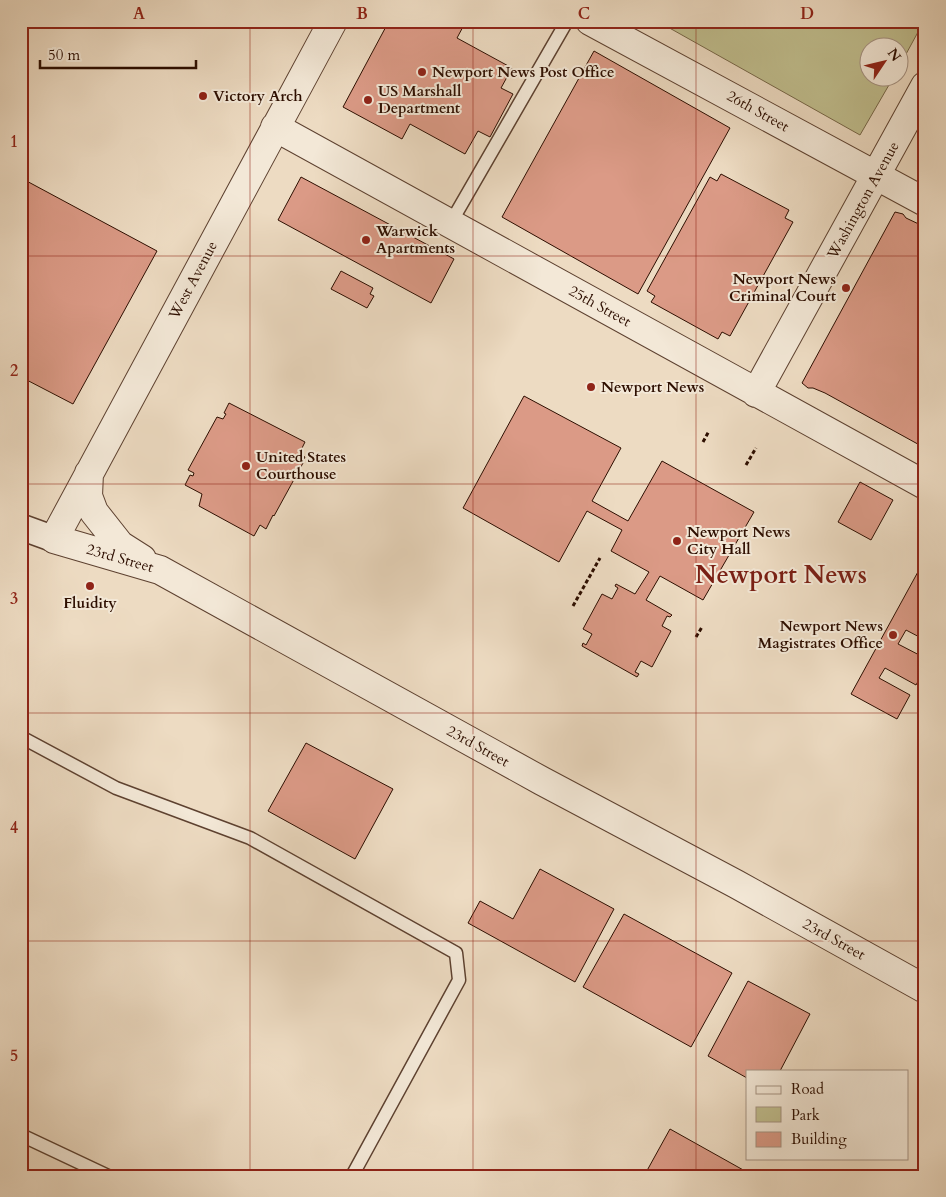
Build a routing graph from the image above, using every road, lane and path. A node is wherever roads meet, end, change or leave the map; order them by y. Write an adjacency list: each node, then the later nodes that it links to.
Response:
1 (333, 21): 5 (street, West Avenue)
2 (566, 21): 8 (lane)
3 (590, 21): 6 (street, 26th Street)
4 (925, 86): 6 (street, Washington Avenue)
5 (275, 127): 8 (street, 25th Street); 14 (street, West Avenue)
6 (876, 176): 7 (street, 26th Street); 9 (street, Washington Avenue)
7 (925, 202)
8 (450, 224): 9 (street, 25th Street)
9 (756, 393): 15 (street, 25th Street)
10 (709, 431): 11 (path)
11 (703, 442)
12 (756, 448): 13 (path)
13 (746, 465)
14 (89, 473): 17 (street, West Avenue); 19 (street)
15 (925, 485)
16 (21, 527): 17 (street, 23rd Street)
17 (54, 539): 19 (street, 23rd Street)
18 (600, 558): 20 (path)
19 (160, 570): 24 (street, 23rd Street)
20 (573, 606)
21 (702, 627): 22 (path)
22 (696, 637)
23 (21, 737): 27 (lane)
24 (925, 989)
25 (21, 1135): 26 (lane)
26 (108, 1176)
27 (352, 1176)

